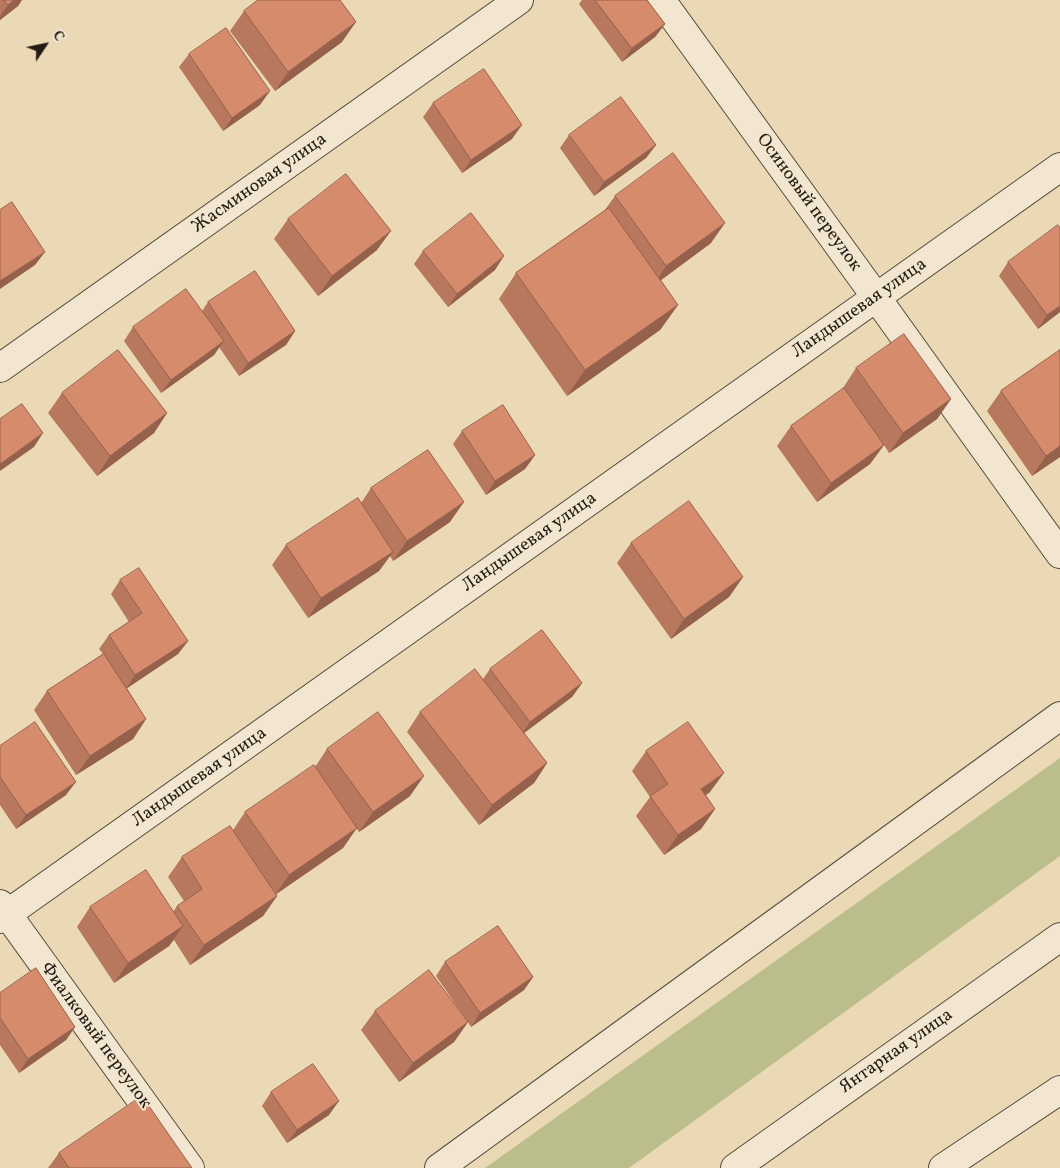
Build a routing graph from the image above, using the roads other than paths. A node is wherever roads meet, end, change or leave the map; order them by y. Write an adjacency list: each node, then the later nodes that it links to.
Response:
1 (519, 0): 5 (street, Жасминовая улица)
2 (661, 0): 4 (street, Осиновый переулок)
3 (1060, 167): 4 (street, Ландышевая улица)
4 (876, 297): 6 (street, Осиновый переулок); 8 (street, Ландышевая улица)
5 (0, 368)
6 (1060, 554)
7 (1060, 716): 12 (street)
8 (2, 912): 11 (street, Фиалковый переулок)
9 (1060, 937): 13 (street, Янтарная улица)
10 (1060, 1090): 14 (street)
11 (190, 1168)
12 (439, 1168)
13 (735, 1168)
14 (943, 1168)

